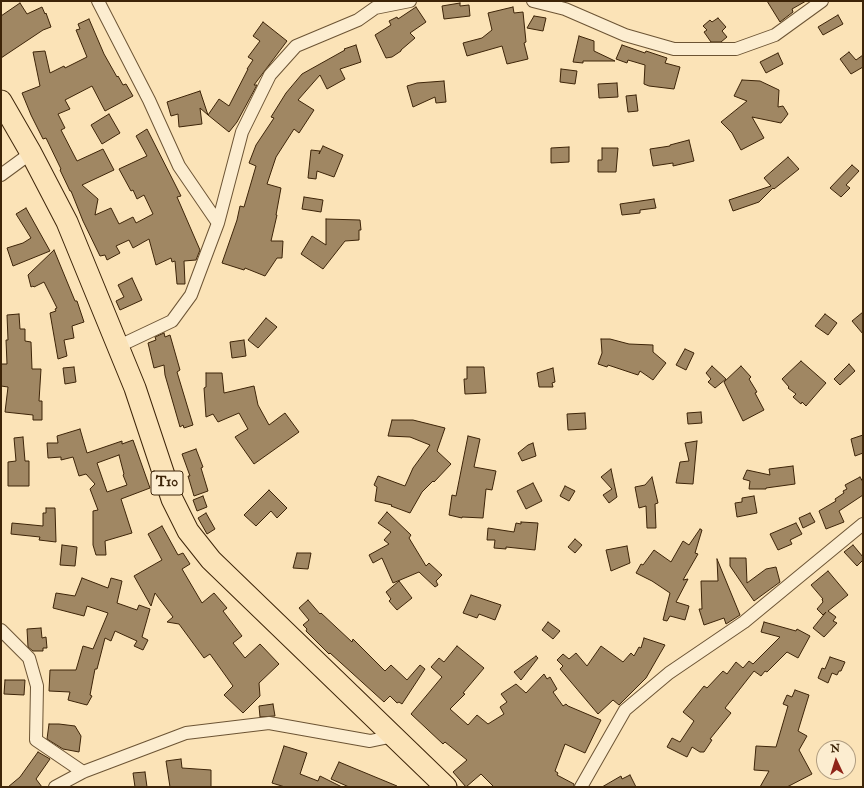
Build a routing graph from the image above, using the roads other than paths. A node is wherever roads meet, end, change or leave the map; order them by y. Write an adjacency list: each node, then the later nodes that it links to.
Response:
1 (98, 1): 9 (street)
2 (410, 1): 5 (street)
3 (533, 1): 4 (street)
4 (822, 1)
5 (373, 5): 9 (street)
6 (1, 102): 7 (highway, T10)
7 (31, 153): 8 (street); 10 (highway, T10)
8 (1, 176)
9 (218, 223): 10 (street)
10 (118, 347): 13 (highway, T10)
11 (863, 524): 17 (street)
12 (1, 630): 14 (street)
13 (394, 736): 14 (street); 16 (highway, T10)
14 (83, 772): 15 (street)
15 (56, 787)
16 (446, 787)
17 (581, 787)

